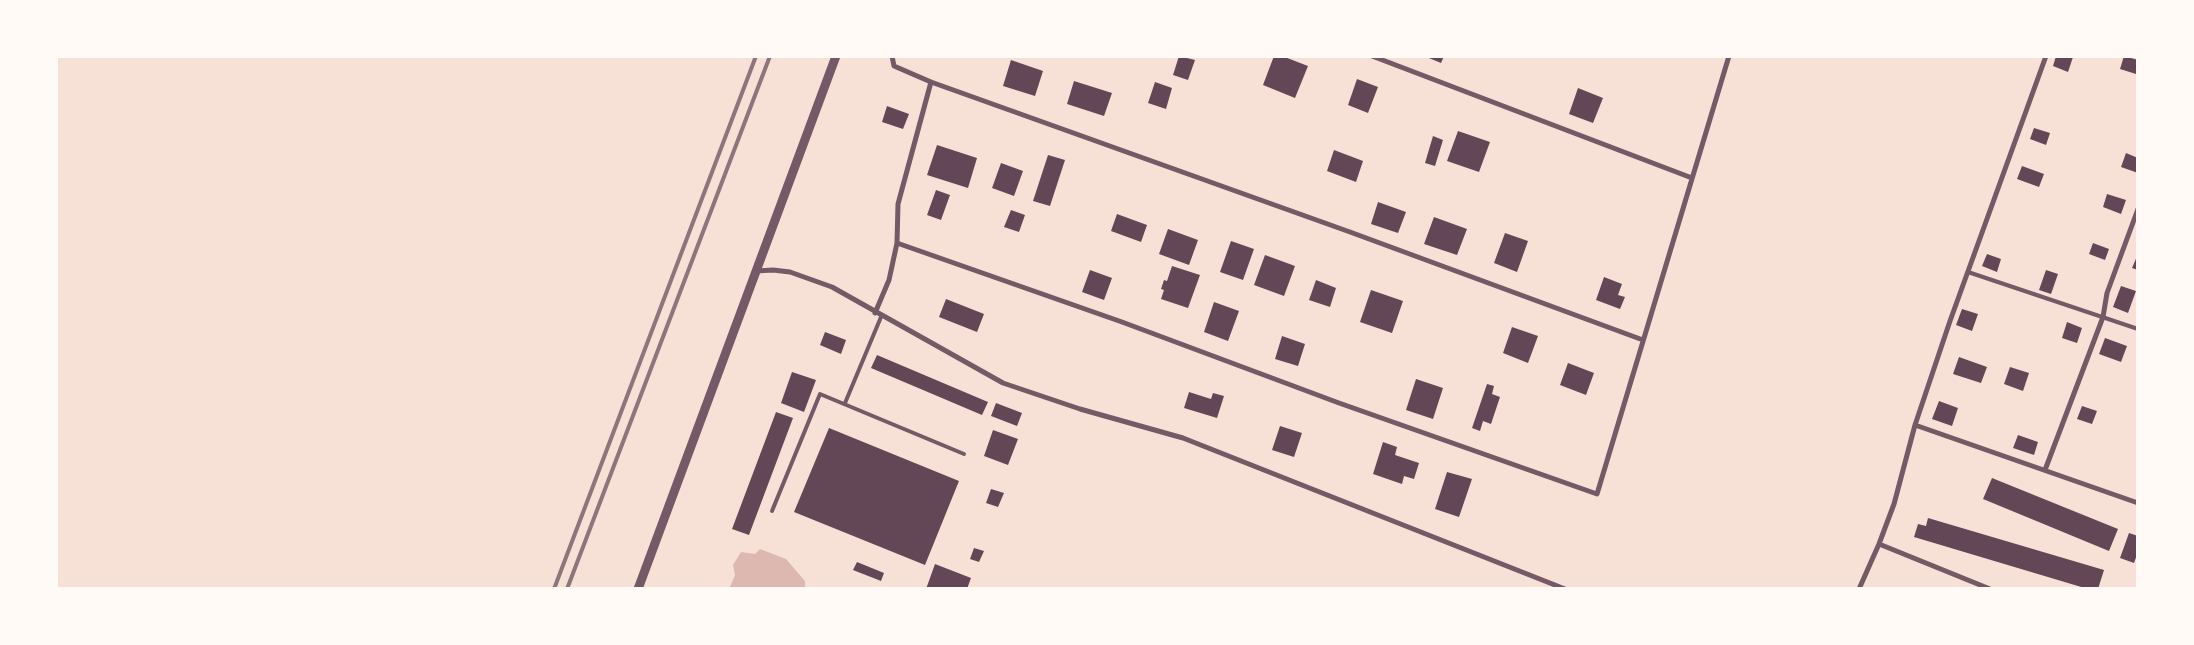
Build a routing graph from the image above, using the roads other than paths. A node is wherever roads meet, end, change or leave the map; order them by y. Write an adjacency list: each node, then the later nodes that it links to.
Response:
1 (836, 56): 10 (street)
2 (892, 56): 6 (street)
3 (1372, 56): 7 (street)
4 (1729, 56): 7 (street)
5 (2046, 56): 11 (street)
6 (931, 82): 9 (street); 16 (street)
7 (1692, 178): 16 (street)
8 (2138, 209): 14 (street)
9 (896, 243): 12 (street); 16 (street)
10 (756, 271): 12 (street); 24 (street)
11 (1968, 272): 14 (lane); 18 (street)
12 (875, 313): 13 (street)
13 (881, 317): 17 (lane); 25 (street)
14 (2103, 317): 15 (lane); 20 (street)
15 (2138, 329)
16 (1643, 340)
17 (845, 403): 19 (lane); 22 (lane)
18 (1915, 425): 20 (street); 23 (street)
19 (964, 454)
20 (2045, 470): 21 (street)
21 (2138, 503)
22 (772, 511)
23 (1879, 544): 26 (street); 27 (street)
24 (638, 589)
25 (1565, 589)
26 (1859, 589)
27 (1990, 589)

